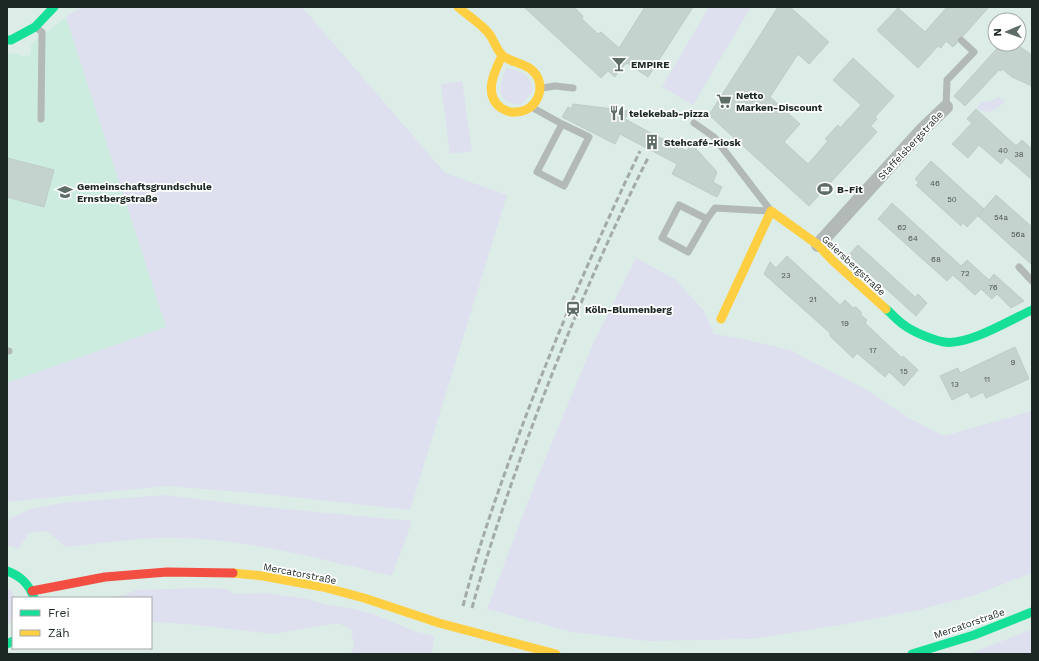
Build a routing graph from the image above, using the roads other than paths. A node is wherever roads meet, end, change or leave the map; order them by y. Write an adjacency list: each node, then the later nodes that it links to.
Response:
1 (54, 7): 3 (street)
2 (458, 7): 6 (street)
3 (35, 27): 4 (street); 11 (lane)
4 (7, 40)
5 (961, 40): 10 (lane, Staffelsbergstraße)
6 (502, 56): 7 (street); 9 (street)
7 (540, 88): 8 (lane); 9 (street)
8 (573, 88)
9 (533, 106): 13 (lane)
10 (946, 108): 16 (street, Staffelsbergstraße)
11 (42, 119)
12 (694, 123): 14 (lane, Geiersbergstraße)
13 (562, 124): 13 (lane)
14 (771, 211): 15 (lane); 16 (street, Geiersbergstraße); 20 (street)
15 (707, 219): 15 (lane)
16 (818, 245): 19 (street, Geiersbergstraße)
17 (1019, 267): 18 (lane)
18 (1032, 281)
19 (1032, 310)
20 (721, 319)
21 (7, 571): 22 (street, Mercatorstraße)
22 (33, 595): 24 (street, Mercatorstraße)
23 (1032, 612): 25 (street, Mercatorstraße)
24 (556, 654)
25 (912, 654)

